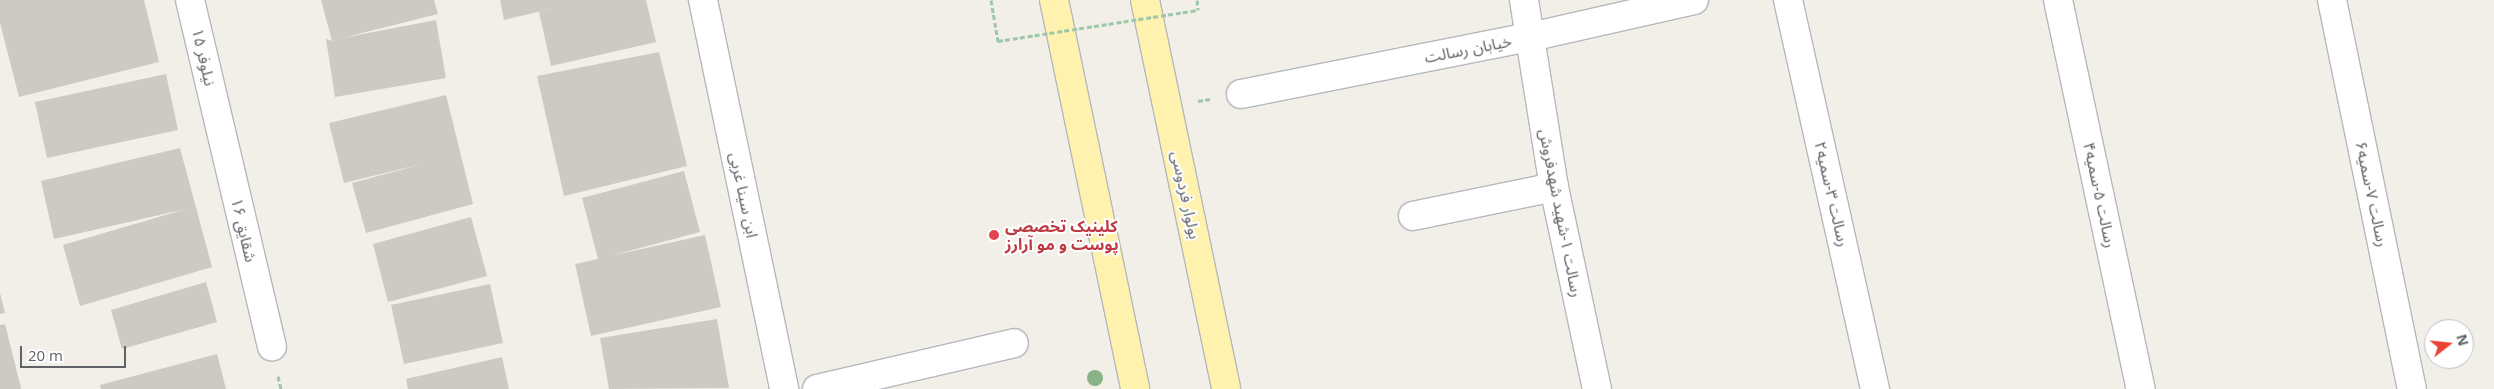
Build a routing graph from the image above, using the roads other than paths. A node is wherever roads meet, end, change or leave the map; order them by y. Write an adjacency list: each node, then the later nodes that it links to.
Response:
1 (190, 0): 12 (street, نیلوفر ۱۵)
2 (703, 0): 17 (street, ابن سینا غربی)
3 (1054, 0): 19 (main road)
4 (1145, 0): 20 (main road, بولوار فردوسی)
5 (1524, 0): 10 (street, رسالت ۱-شهید شهدفروش)
6 (1694, 0): 10 (street, خیابان رسالت)
7 (1788, 0): 22 (street, رسالت ۳-سمیه۲)
8 (2058, 0): 23 (street, رسالت ۵-سمیه۴)
9 (2332, 0): 24 (street, رسالت ۷-سمیه۶)
10 (1530, 37): 11 (street, خیابان رسالت); 13 (street, رسالت ۱-شهید شهدفروش)
11 (1241, 94)
12 (217, 114): 16 (street, شقایق ۱۶)
13 (1554, 187): 14 (street); 21 (street, رسالت ۱-شهید شهدفروش)
14 (1413, 216)
15 (1014, 343): 18 (street)
16 (272, 346)
17 (784, 389)
18 (817, 389)
19 (1135, 389)
20 (1226, 389)
21 (1597, 389)
22 (1876, 389)
23 (2141, 389)
24 (2412, 389)

